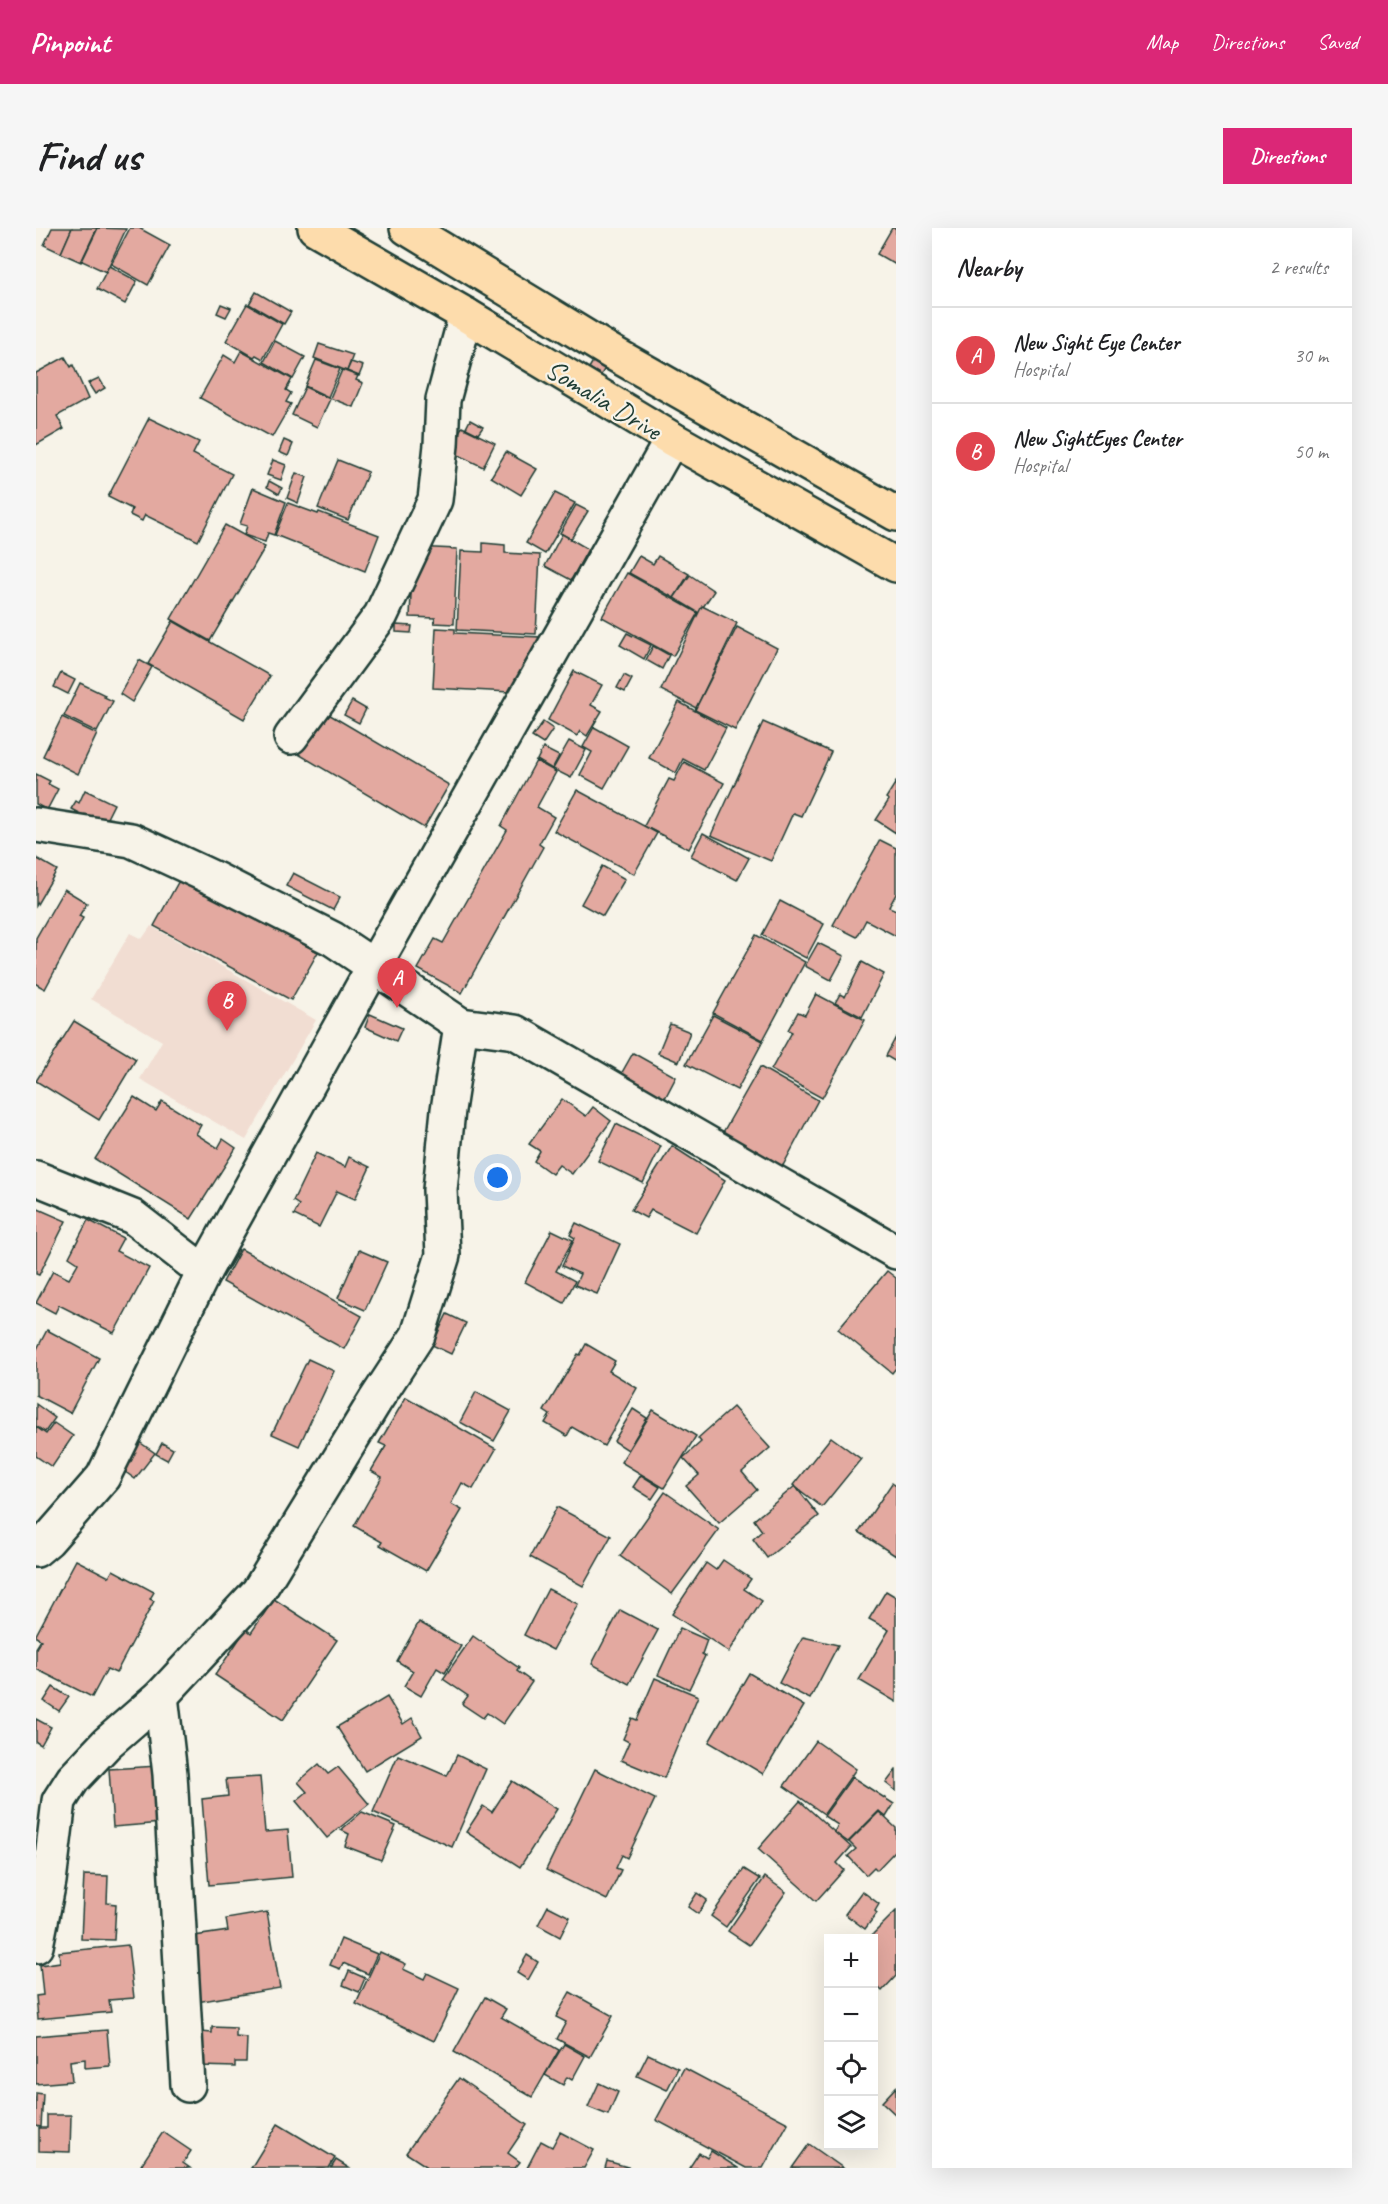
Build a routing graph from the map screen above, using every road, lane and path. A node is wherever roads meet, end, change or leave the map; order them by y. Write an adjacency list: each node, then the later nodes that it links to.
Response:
1 (315, 228): 3 (main road, Somalia Drive)
2 (407, 228): 5 (main road, Somalia Drive)
3 (466, 315): 4 (main road, Somalia Drive); 7 (street)
4 (672, 439): 6 (main road, Somalia Drive); 9 (street)
5 (896, 514)
6 (896, 565)
7 (291, 737)
8 (36, 825): 9 (street)
9 (374, 966): 10 (street); 13 (street)
10 (461, 1025): 12 (street); 15 (street)
11 (36, 1178): 13 (street)
12 (896, 1252)
13 (204, 1272): 14 (street)
14 (36, 1550)
15 (161, 1696): 16 (street); 17 (street)
16 (36, 1946)
17 (188, 2085)

